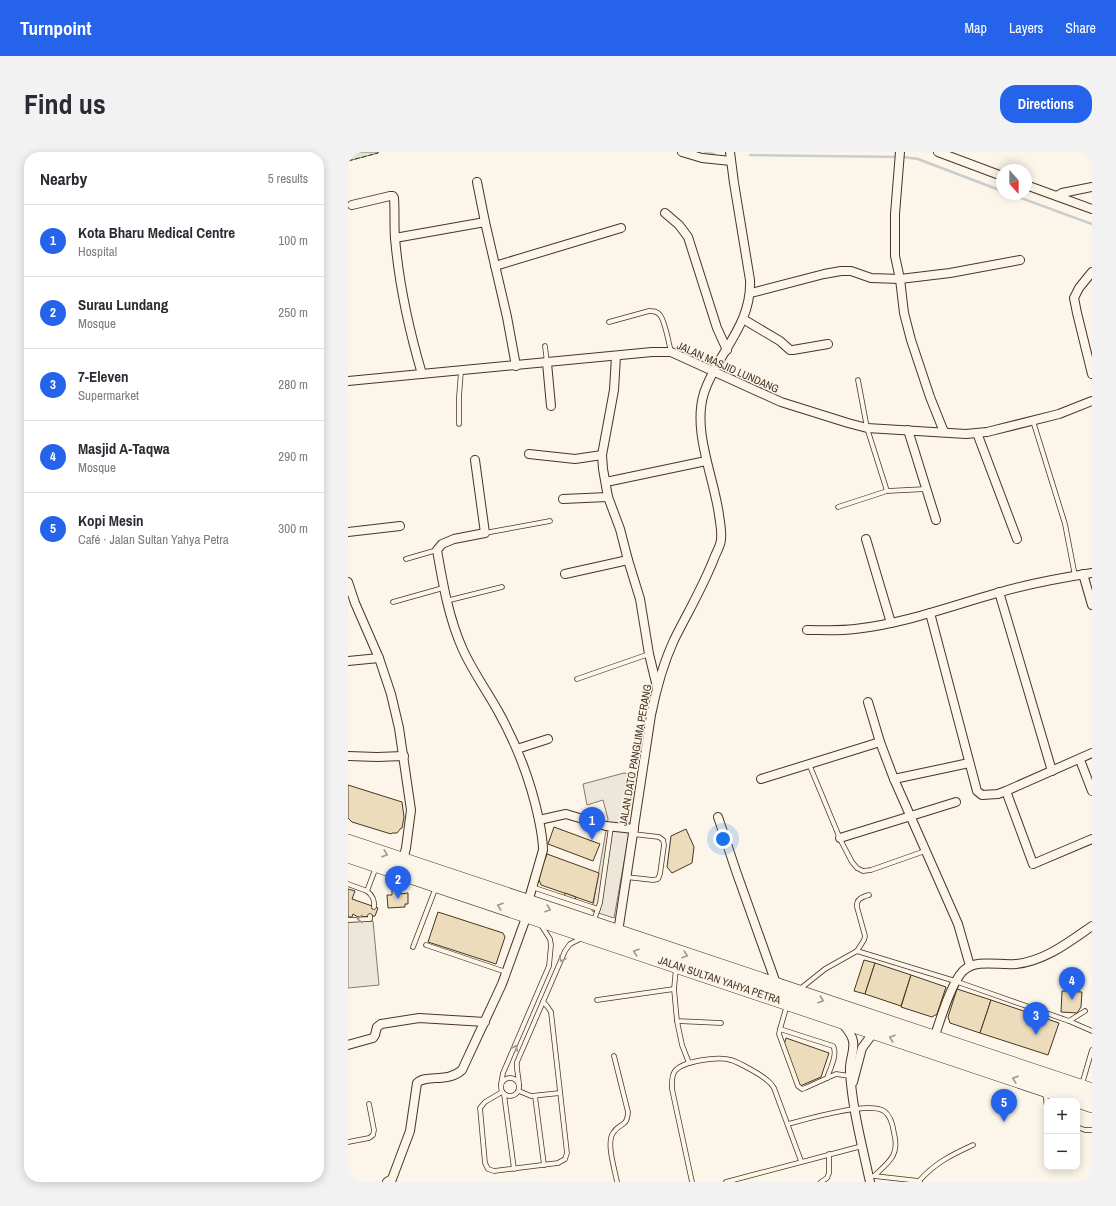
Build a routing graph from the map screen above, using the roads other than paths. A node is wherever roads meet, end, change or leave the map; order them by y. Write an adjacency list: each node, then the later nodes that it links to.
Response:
1 (682, 152): 5 (street)
2 (730, 152): 5 (street, JALAN DATO PANGLIMA PERANG)
3 (938, 152): 6 (street)
4 (900, 155): 20 (street)
5 (731, 161): 21 (street, JALAN DATO PANGLIMA PERANG)
6 (996, 174)
7 (476, 182): 14 (street)
8 (1032, 186): 10 (street)
9 (1092, 187): 10 (street)
10 (1057, 196): 12 (street)
11 (352, 204): 16 (street)
12 (1092, 209)
13 (665, 214): 26 (street)
14 (485, 222): 16 (street); 18 (street)
15 (621, 228): 18 (street)
16 (395, 238): 34 (street)
17 (1020, 260): 20 (street)
18 (495, 266): 31 (street)
19 (1092, 272): 30 (street)
20 (900, 279): 21 (street); 44 (street)
21 (751, 293): 22 (street, JALAN DATO PANGLIMA PERANG)
22 (744, 319): 24 (street); 26 (street, JALAN DATO PANGLIMA PERANG)
23 (609, 322): 27 (lane)
24 (828, 344)
25 (545, 346): 29 (lane)
26 (727, 350): 33 (street, JALAN DATO PANGLIMA PERANG)
27 (671, 352): 28 (street, JALAN MASJID LUNDANG); 33 (street, JALAN MASJID LUNDANG)
28 (616, 356): 29 (street, JALAN MASJID LUNDANG); 47 (street)
29 (547, 363): 31 (street, JALAN MASJID LUNDANG); 39 (street)
30 (1090, 364): 35 (street)
31 (516, 366): 32 (street, JALAN MASJID LUNDANG)
32 (461, 371): 34 (street, JALAN MASJID LUNDANG); 41 (lane)
33 (714, 372): 42 (street, JALAN MASJID LUNDANG); 49 (street, JALAN DATO PANGLIMA PERANG)
34 (422, 374): 37 (street, JALAN MASJID LUNDANG)
35 (1092, 374)
36 (858, 380): 42 (lane)
37 (348, 381)
38 (1092, 401): 40 (street, JALAN MASJID LUNDANG)
39 (551, 406)
40 (1033, 421): 45 (street, JALAN MASJID LUNDANG); 69 (lane)
41 (459, 424)
42 (867, 428): 43 (street, JALAN MASJID LUNDANG); 52 (lane)
43 (908, 430): 44 (street, JALAN MASJID LUNDANG); 51 (street)
44 (944, 432): 45 (street, JALAN MASJID LUNDANG)
45 (977, 433): 62 (street)
46 (529, 454): 47 (street)
47 (602, 455): 50 (street)
48 (475, 460): 60 (street)
49 (706, 461): 50 (street); 85 (street, JALAN DATO PANGLIMA PERANG)
50 (606, 482): 53 (street)
51 (926, 489): 52 (lane); 56 (street)
52 (887, 492): 55 (lane)
53 (608, 497): 54 (street); 65 (street)
54 (563, 499)
55 (838, 507)
56 (936, 520)
57 (550, 522): 60 (lane)
58 (400, 526): 59 (street)
59 (348, 532)
60 (485, 534): 63 (street)
61 (866, 539): 79 (street)
62 (1017, 539)
63 (437, 550): 64 (lane); 72 (street)
64 (406, 559)
65 (628, 560): 67 (street); 81 (street)
66 (1092, 573): 68 (street)
67 (565, 574)
68 (1083, 574): 69 (street); 77 (street)
69 (1075, 576): 73 (street)
70 (348, 582): 76 (street)
71 (502, 587): 74 (lane)
72 (443, 588): 74 (street); 75 (lane)
73 (999, 592): 78 (street); 96 (street)
74 (446, 601): 89 (street)
75 (393, 602)
76 (352, 604): 82 (street)
77 (1092, 605)
78 (930, 613): 79 (street); 94 (street)
79 (891, 622): 80 (street)
80 (807, 630)
81 (650, 654): 84 (lane); 85 (street)
82 (379, 658): 83 (street); 92 (street)
83 (348, 661)
84 (577, 679)
85 (657, 687): 106 (street, JALAN DATO PANGLIMA PERANG)
86 (868, 702): 88 (street)
87 (548, 739): 89 (street)
88 (880, 742): 95 (street); 98 (street)
89 (517, 749): 104 (street)
90 (1092, 753): 93 (street)
91 (348, 756): 92 (street)
92 (404, 756): 112 (street)
93 (1080, 760): 96 (street); 100 (street)
94 (970, 763): 98 (street); 99 (street)
95 (809, 764): 97 (street); 107 (lane)
96 (1052, 771): 99 (street)
97 (761, 779)
98 (894, 779): 102 (street)
99 (1006, 791): 108 (street)
100 (1092, 791)
101 (956, 802): 102 (street)
102 (910, 816): 107 (street); 110 (street)
103 (718, 817): 135 (street)
104 (539, 820): 105 (street); 117 (street)
105 (611, 826): 106 (street); 121 (lane)
106 (633, 832): 114 (street, JALAN DATO PANGLIMA PERANG); 114 (lane)
107 (840, 838): 110 (lane)
108 (1092, 839)
109 (348, 842): 112 (highway, JALAN SULTAN YAHYA PETRA, one-way to 112)
110 (925, 851): 132 (street)
111 (348, 855): 113 (highway, JALAN SULTAN YAHYA PETRA)
112 (403, 860): 122 (highway, JALAN SULTAN YAHYA PETRA)
113 (377, 865): 116 (highway, JALAN SULTAN YAHYA PETRA); 118 (lane)
114 (626, 877): 127 (street, JALAN DATO PANGLIMA PERANG)
115 (348, 884): 118 (lane)
116 (437, 885): 122 (highway, JALAN SULTAN YAHYA PETRA, one-way to 116); 129 (lane)
117 (532, 887): 121 (lane); 122 (street)
118 (367, 891): 120 (lane)
119 (869, 894): 130 (lane)
120 (374, 906)
121 (598, 909): 126 (lane)
122 (529, 911): 126 (highway, JALAN SULTAN YAHYA PETRA); 133 (street); 156 (lane, one-way to 122)
123 (370, 916): 124 (lane, one-way to 124)
124 (348, 920)
125 (1092, 926): 132 (street)
126 (591, 930): 127 (highway, JALAN SULTAN YAHYA PETRA); 131 (highway, JALAN SULTAN YAHYA PETRA, one-way to 126); 139 (lane, one-way to 139)
127 (618, 932): 135 (highway, JALAN SULTAN YAHYA PETRA, one-way to 135)
128 (426, 945): 133 (lane)
129 (413, 947)
130 (857, 951): 134 (lane); 137 (lane)
131 (676, 965): 136 (lane); 137 (highway, JALAN SULTAN YAHYA PETRA)
132 (970, 966): 134 (street)
133 (506, 972): 143 (street)
134 (955, 981): 144 (lane); 149 (street)
135 (777, 986): 137 (highway, JALAN SULTAN YAHYA PETRA)
136 (674, 989): 138 (lane); 142 (lane)
137 (792, 998): 141 (highway, JALAN SULTAN YAHYA PETRA); 146 (lane); 149 (highway, JALAN SULTAN YAHYA PETRA, one-way to 149)
138 (597, 1000)
139 (543, 1002): 157 (lane); 163 (lane)
140 (1085, 1011): 144 (lane)
141 (840, 1020): 148 (highway, JALAN SULTAN YAHYA PETRA); 154 (street)
142 (677, 1021): 145 (lane); 153 (lane)
143 (485, 1022): 150 (street); 181 (street)
144 (1069, 1022): 147 (lane)
145 (721, 1023)
146 (780, 1029): 155 (lane); 155 (lane)
147 (1092, 1031)
148 (874, 1032): 158 (street); 159 (highway, JALAN SULTAN YAHYA PETRA, one-way to 148)
149 (934, 1038): 160 (highway, JALAN SULTAN YAHYA PETRA)
150 (348, 1045)
151 (1092, 1050): 160 (lane)
152 (614, 1056): 182 (lane)
153 (689, 1063): 169 (lane); 183 (lane)
154 (850, 1076): 155 (lane); 158 (street)
155 (828, 1078)
156 (501, 1084): 157 (lane); 162 (lane)
157 (519, 1085): 161 (lane)
158 (852, 1086): 168 (street)
159 (1044, 1089): 165 (lane); 167 (highway, JALAN SULTAN YAHYA PETRA)
160 (1086, 1089)
161 (518, 1091): 162 (lane); 164 (lane)
162 (503, 1093): 178 (lane); 178 (lane)
163 (560, 1093): 164 (lane); 177 (lane)
164 (535, 1096): 177 (lane)
165 (1046, 1098)
166 (369, 1104): 172 (lane)
167 (1092, 1105)
168 (854, 1109): 169 (lane); 174 (street); 179 (lane)
169 (788, 1124): 176 (lane)
170 (1080, 1128): 171 (lane)
171 (1092, 1130)
172 (348, 1142)
173 (973, 1145): 180 (lane)
174 (862, 1146): 175 (lane); 179 (street)
175 (829, 1154): 176 (lane); 185 (lane)
176 (801, 1162): 184 (lane)
177 (544, 1165): 178 (lane)
178 (514, 1168)
179 (871, 1178): 180 (lane)
180 (919, 1181)
181 (387, 1182)
182 (617, 1182)
183 (692, 1182)
184 (726, 1182)
185 (821, 1182)

